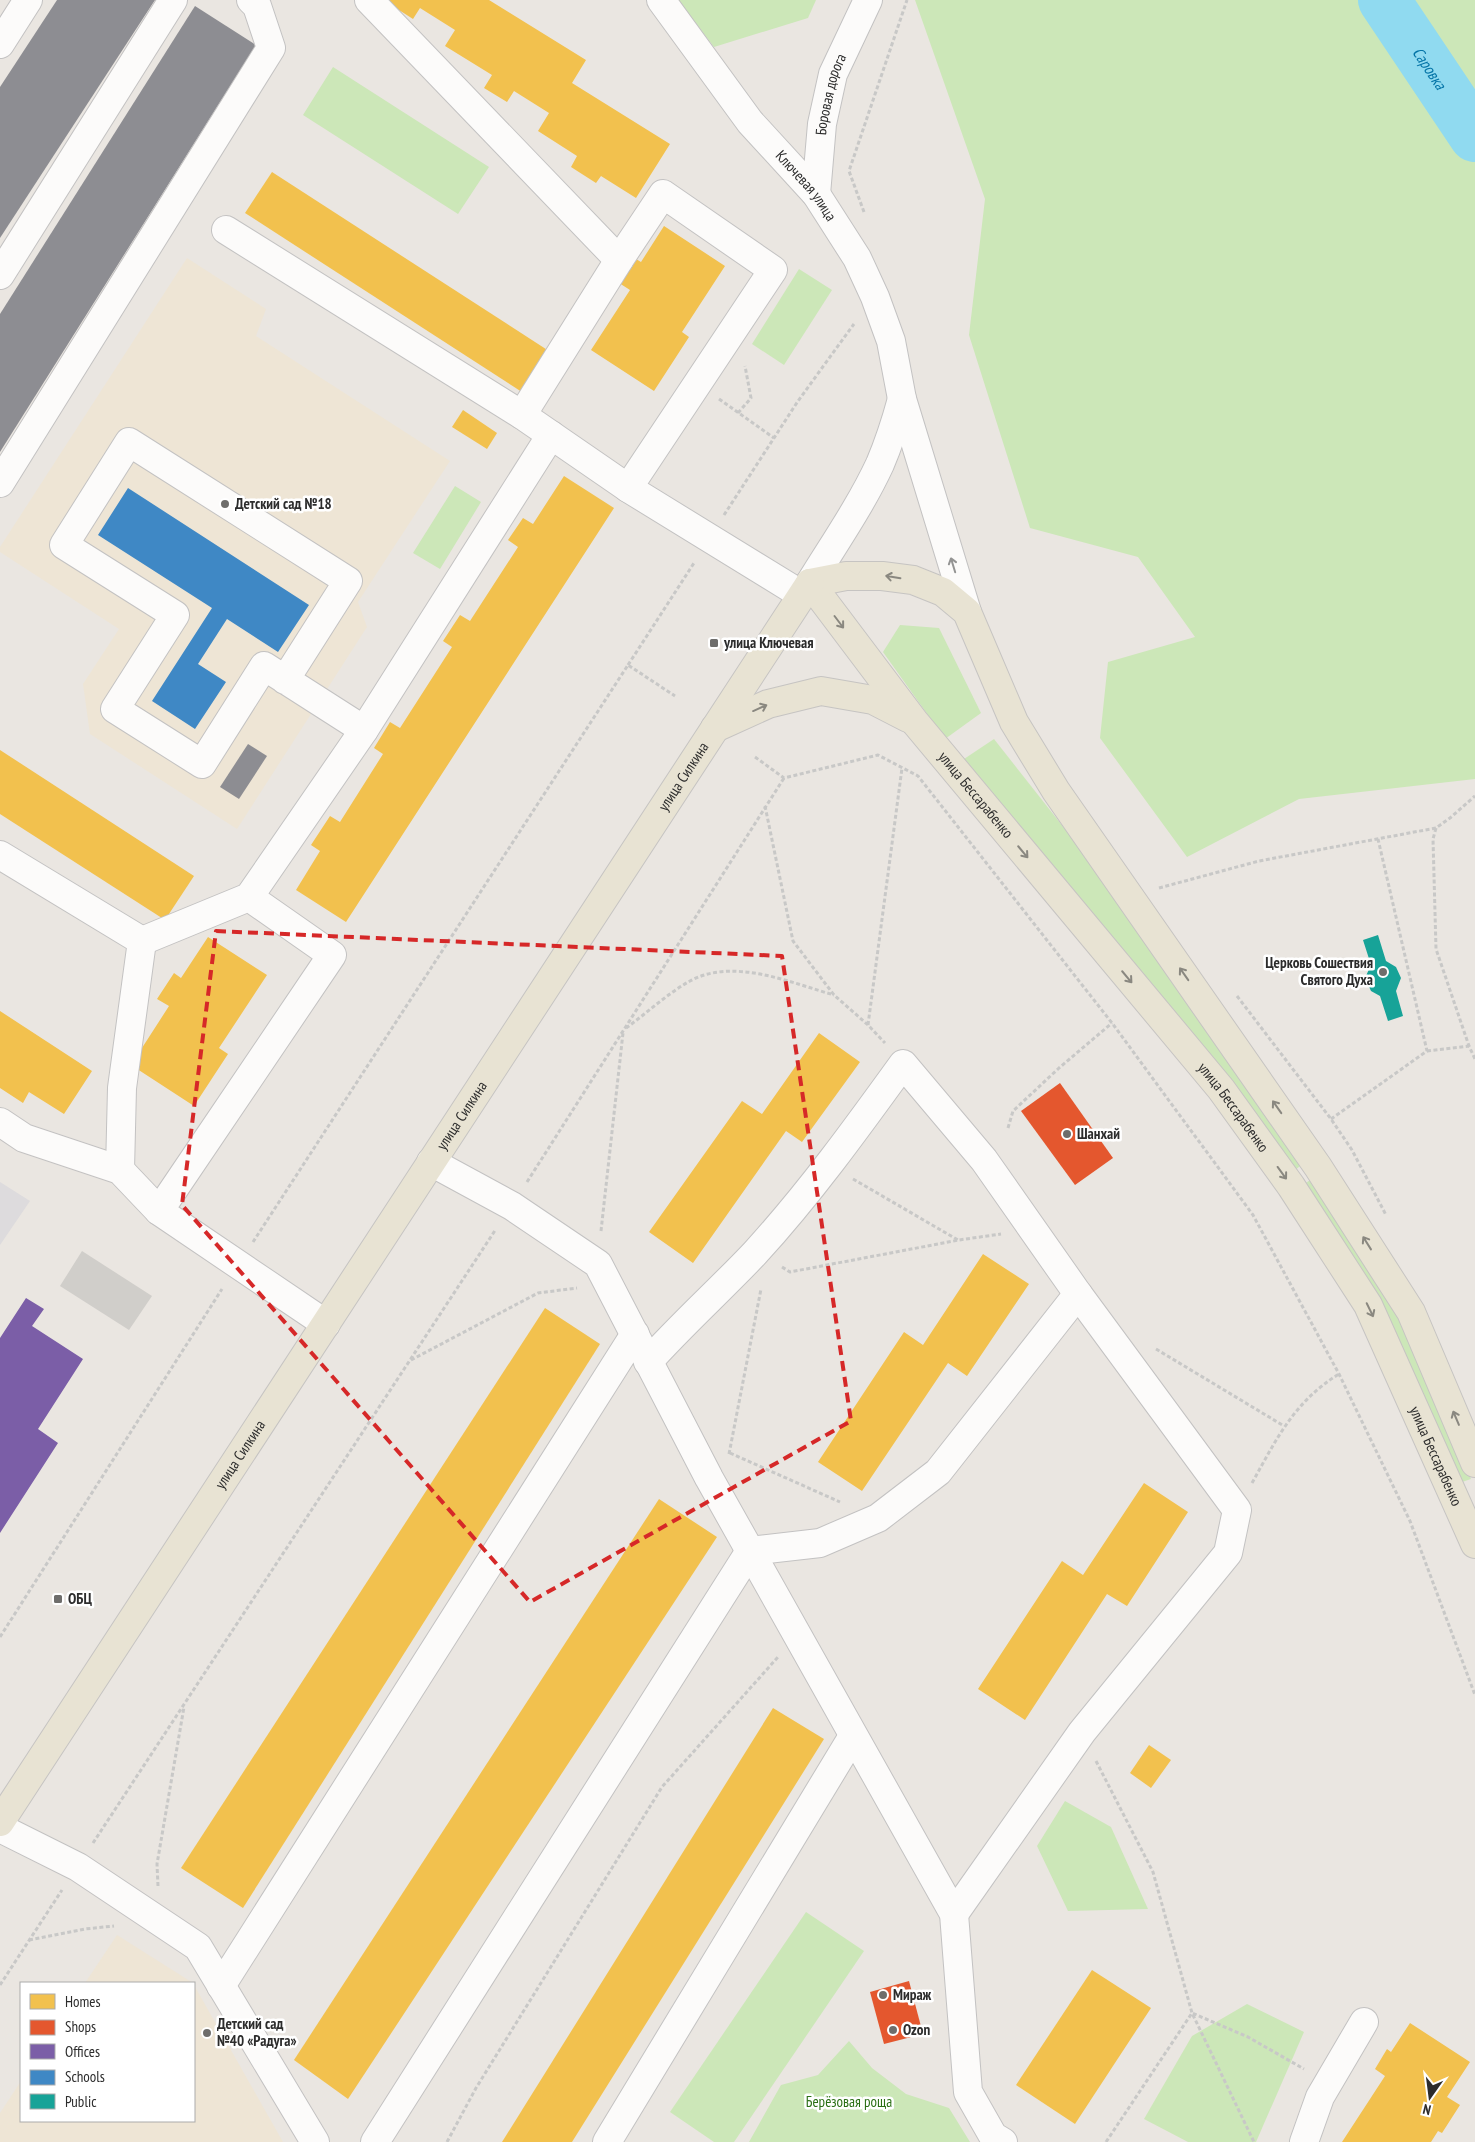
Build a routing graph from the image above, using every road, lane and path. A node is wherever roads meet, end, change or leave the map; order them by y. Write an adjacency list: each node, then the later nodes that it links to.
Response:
1 (28, 0): 8 (street)
2 (172, 0): 13 (street)
3 (250, 0): 21 (street)
4 (369, 0): 12 (street)
5 (661, 0): 9 (street, Ключевая улица)
6 (868, 0): 9 (street, Боровая дорога)
7 (907, 0): 10 (path)
8 (0, 44)
9 (816, 194): 16 (street, Ключевая улица)
10 (866, 217)
11 (226, 230): 18 (street)
12 (619, 260): 14 (street); 18 (street)
13 (0, 275)
14 (720, 350): 15 (street); 17 (path)
15 (697, 384): 17 (path); 22 (street)
16 (902, 399): 23 (street, улица Силкина); 24 (street, one-way to 16)
17 (738, 412): 20 (path)
18 (522, 415): 19 (street)
19 (551, 435): 22 (street); 29 (street)
20 (774, 438)
21 (0, 483)
22 (628, 488): 23 (street)
23 (806, 589): 24 (main road, one-way to 23); 27 (main road, улица Бессарабенко, one-way to 27); 28 (main road, улица Силкина)
24 (967, 612): 72 (main road, one-way to 24)
25 (285, 680): 25 (street); 29 (street)
26 (675, 696): 60 (path)
27 (914, 721): 28 (main road, улица Бессарабенко, one-way to 27); 76 (main road, улица Бессарабенко, one-way to 76)
28 (716, 728): 52 (main road, улица Силкина)
29 (364, 730): 39 (street)
30 (755, 757): 32 (path)
31 (902, 768): 32 (path); 42 (path); 43 (path)
32 (784, 778): 34 (path)
33 (1475, 796): 35 (path)
34 (765, 806): 41 (path); 44 (path)
35 (1436, 828): 36 (path); 45 (path)
36 (1378, 839): 38 (path); 46 (path)
37 (0, 854): 40 (street)
38 (1152, 891)
39 (249, 897): 40 (street); 56 (street)
40 (142, 941): 54 (street)
41 (834, 995): 43 (path); 44 (path)
42 (1112, 1023): 51 (path); 69 (path)
43 (868, 1025): 48 (path)
44 (623, 1030): 55 (path); 61 (path)
45 (1469, 1046): 46 (path); 47 (path)
46 (1428, 1051): 49 (path)
47 (1475, 1058)
48 (903, 1064): 53 (street); 57 (street)
49 (1331, 1119)
50 (0, 1122): 54 (street)
51 (1008, 1128)
52 (432, 1162): 55 (street); 64 (main road, улица Силкина)
53 (829, 1165): 58 (path); 59 (street)
54 (120, 1170): 56 (street)
55 (512, 1206): 61 (street); 67 (path)
56 (159, 1211): 60 (street)
57 (1034, 1230): 58 (path); 63 (street)
58 (959, 1240): 59 (path)
59 (755, 1252): 68 (street)
60 (238, 1266): 64 (street); 79 (path)
61 (603, 1274): 65 (street); 67 (path)
62 (761, 1288): 71 (path)
63 (1078, 1294): 74 (street); 75 (street)
64 (326, 1324): 84 (main road, улица Силкина)
65 (635, 1334): 68 (street); 91 (street)
66 (1152, 1347): 70 (path)
67 (410, 1360): 81 (path)
68 (648, 1362): 73 (street)
69 (1339, 1374): 70 (path); 80 (path)
70 (1284, 1426): 74 (path)
71 (730, 1453): 73 (path); 75 (path)
72 (1475, 1463)
73 (709, 1478): 77 (street)
74 (1238, 1510): 82 (street)
75 (878, 1518): 77 (street)
76 (1475, 1544)
77 (750, 1551): 78 (street); 96 (street)
78 (797, 1636): 83 (street); 97 (path)
79 (0, 1637)
80 (1475, 1695)
81 (184, 1704): 86 (path); 88 (path)
82 (1082, 1732): 87 (street); 92 (path)
83 (854, 1736): 87 (street); 98 (street)
84 (0, 1822)
85 (0, 1828): 86 (street)
86 (78, 1867): 88 (street); 89 (path)
87 (954, 1914): 99 (street)
88 (160, 1922): 89 (path); 91 (street)
89 (29, 1940): 90 (path)
90 (0, 1985)
91 (221, 1986): 95 (street)
92 (1192, 2013): 94 (path); 100 (path); 101 (path)
93 (1364, 2022): 94 (street)
94 (1328, 2083): 102 (street)
95 (315, 2142)
96 (375, 2142)
97 (447, 2142)
98 (607, 2142)
99 (1003, 2142)
100 (1106, 2142)
101 (1254, 2142)
102 (1304, 2142)

